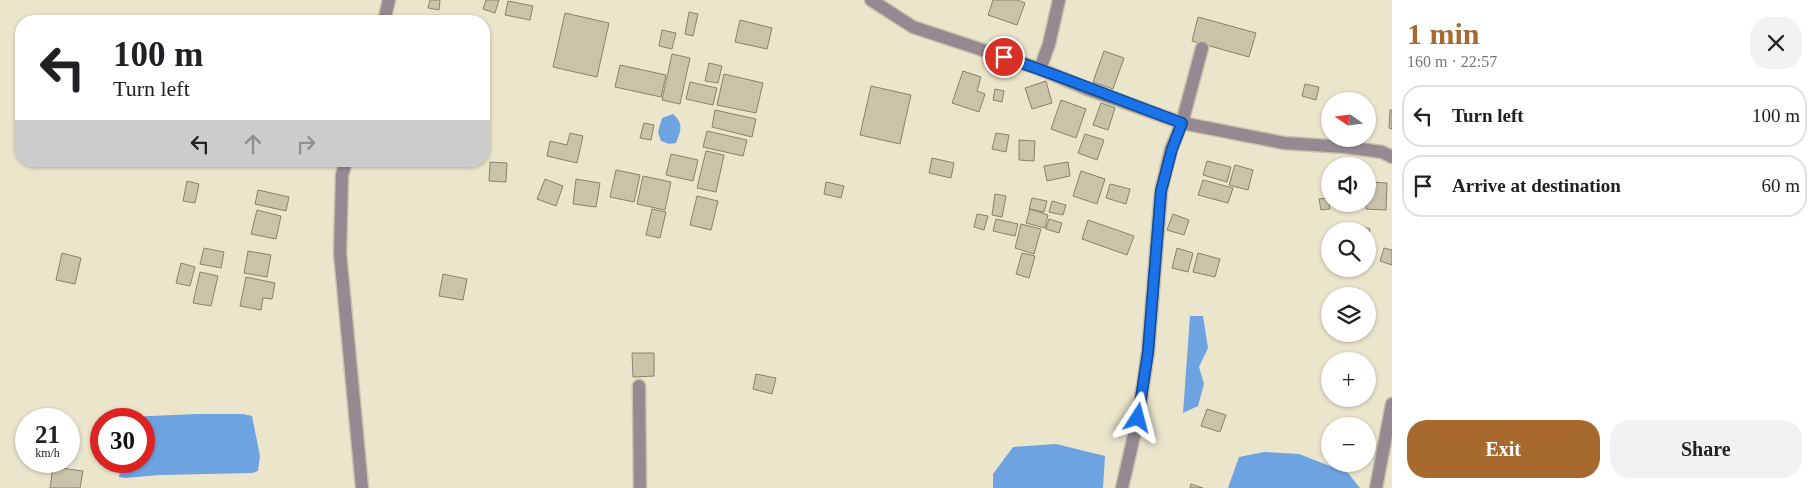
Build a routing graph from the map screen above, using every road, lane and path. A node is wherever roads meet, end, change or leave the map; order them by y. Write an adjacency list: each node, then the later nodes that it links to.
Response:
1 (389, 0): 4 (street)
2 (871, 0): 6 (street)
3 (1059, 0): 6 (street)
4 (385, 15)
5 (1202, 48): 7 (street)
6 (1040, 69): 7 (street)
7 (1182, 123): 8 (street); 14 (street)
8 (1392, 157)
9 (344, 167): 12 (street)
10 (639, 386): 13 (street)
11 (1392, 404): 15 (street)
12 (362, 488)
13 (640, 488)
14 (1122, 488)
15 (1376, 488)

